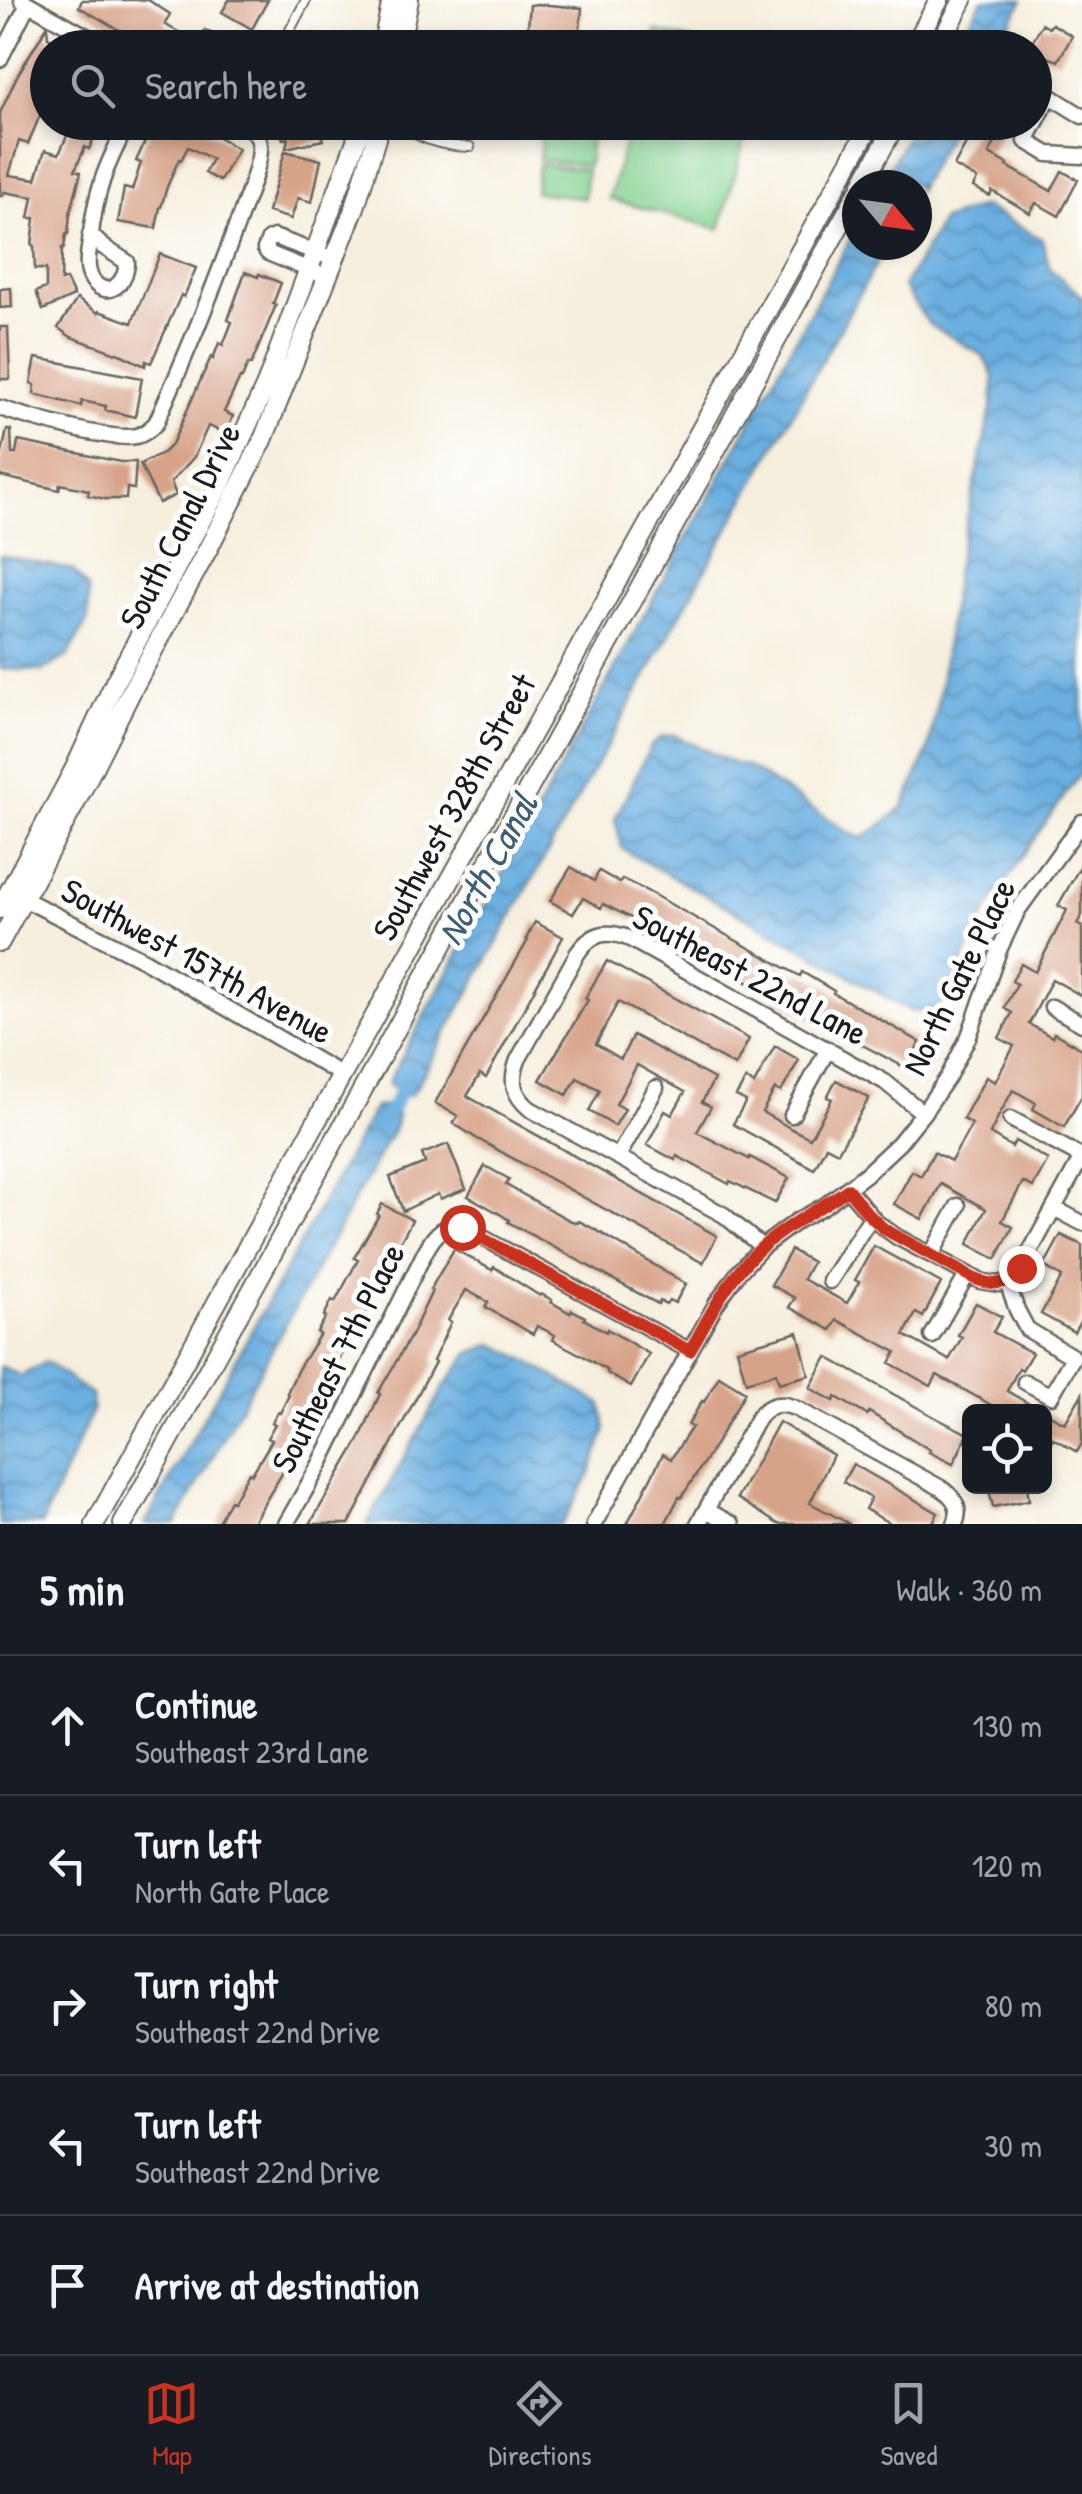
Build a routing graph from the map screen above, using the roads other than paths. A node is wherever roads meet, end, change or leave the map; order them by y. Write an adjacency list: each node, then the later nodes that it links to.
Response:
1 (306, 0): 8 (lane)
2 (392, 0): 9 (street)
3 (410, 0): 10 (street)
4 (939, 0): 11 (street)
5 (964, 0): 12 (street)
6 (25, 2): 7 (street); 13 (street)
7 (76, 30)
8 (290, 30)
9 (386, 30)
10 (403, 30)
11 (923, 30)
12 (948, 30)
13 (0, 59)
14 (1052, 97): 15 (street)
15 (1082, 116)
16 (119, 140): 28 (street)
17 (259, 140): 31 (street)
18 (356, 140): 29 (street, South Canal Drive)
19 (374, 140): 30 (street, South Canal Drive)
20 (426, 140): 24 (lane)
21 (862, 140): 39 (street, Southwest 328th Street)
22 (887, 140): 26 (street)
23 (1027, 140): 25 (street)
24 (470, 147)
25 (1082, 156)
26 (870, 170)
27 (842, 221): 61 (street, Southwest 328th Street)
28 (90, 234)
29 (316, 252): 30 (street, South Canal Drive); 30 (street)
30 (324, 269): 33 (street, South Canal Drive); 34 (street, South Canal Drive)
31 (0, 408)
32 (1082, 822): 41 (street, North Gate Place)
33 (24, 900): 35 (street, South Canal Drive); 39 (street, Southwest 157th Avenue)
34 (0, 908)
35 (0, 942)
36 (1052, 1007): 37 (street)
37 (1082, 1024)
38 (828, 1049): 41 (street, Southeast 22nd Lane); 42 (street); 44 (street, Southeast 22nd Lane)
39 (342, 1075): 60 (street, Southwest 328th Street)
40 (656, 1088): 44 (street)
41 (923, 1113): 46 (street, North Gate Place)
42 (792, 1115)
43 (1011, 1118): 45 (street)
44 (618, 1157): 51 (street)
45 (1082, 1157): 48 (street)
46 (848, 1189): 49 (street); 51 (street, North Gate Place)
47 (958, 1206): 52 (street)
48 (1054, 1208): 50 (street); 55 (street)
49 (871, 1217): 52 (street); 54 (street)
50 (1082, 1224)
51 (762, 1247): 57 (street, North Gate Place)
52 (931, 1255): 53 (street)
53 (967, 1274): 55 (street); 56 (street)
54 (830, 1281)
55 (1007, 1282): 58 (street)
56 (932, 1336)
57 (690, 1351): 62 (street, Southeast 7th Place); 63 (street, North Gate Place)
58 (1025, 1382)
59 (702, 1517): 64 (street); 65 (street)
60 (95, 1524)
61 (122, 1524)
62 (286, 1524)
63 (594, 1524)
64 (732, 1524)
65 (956, 1524)

